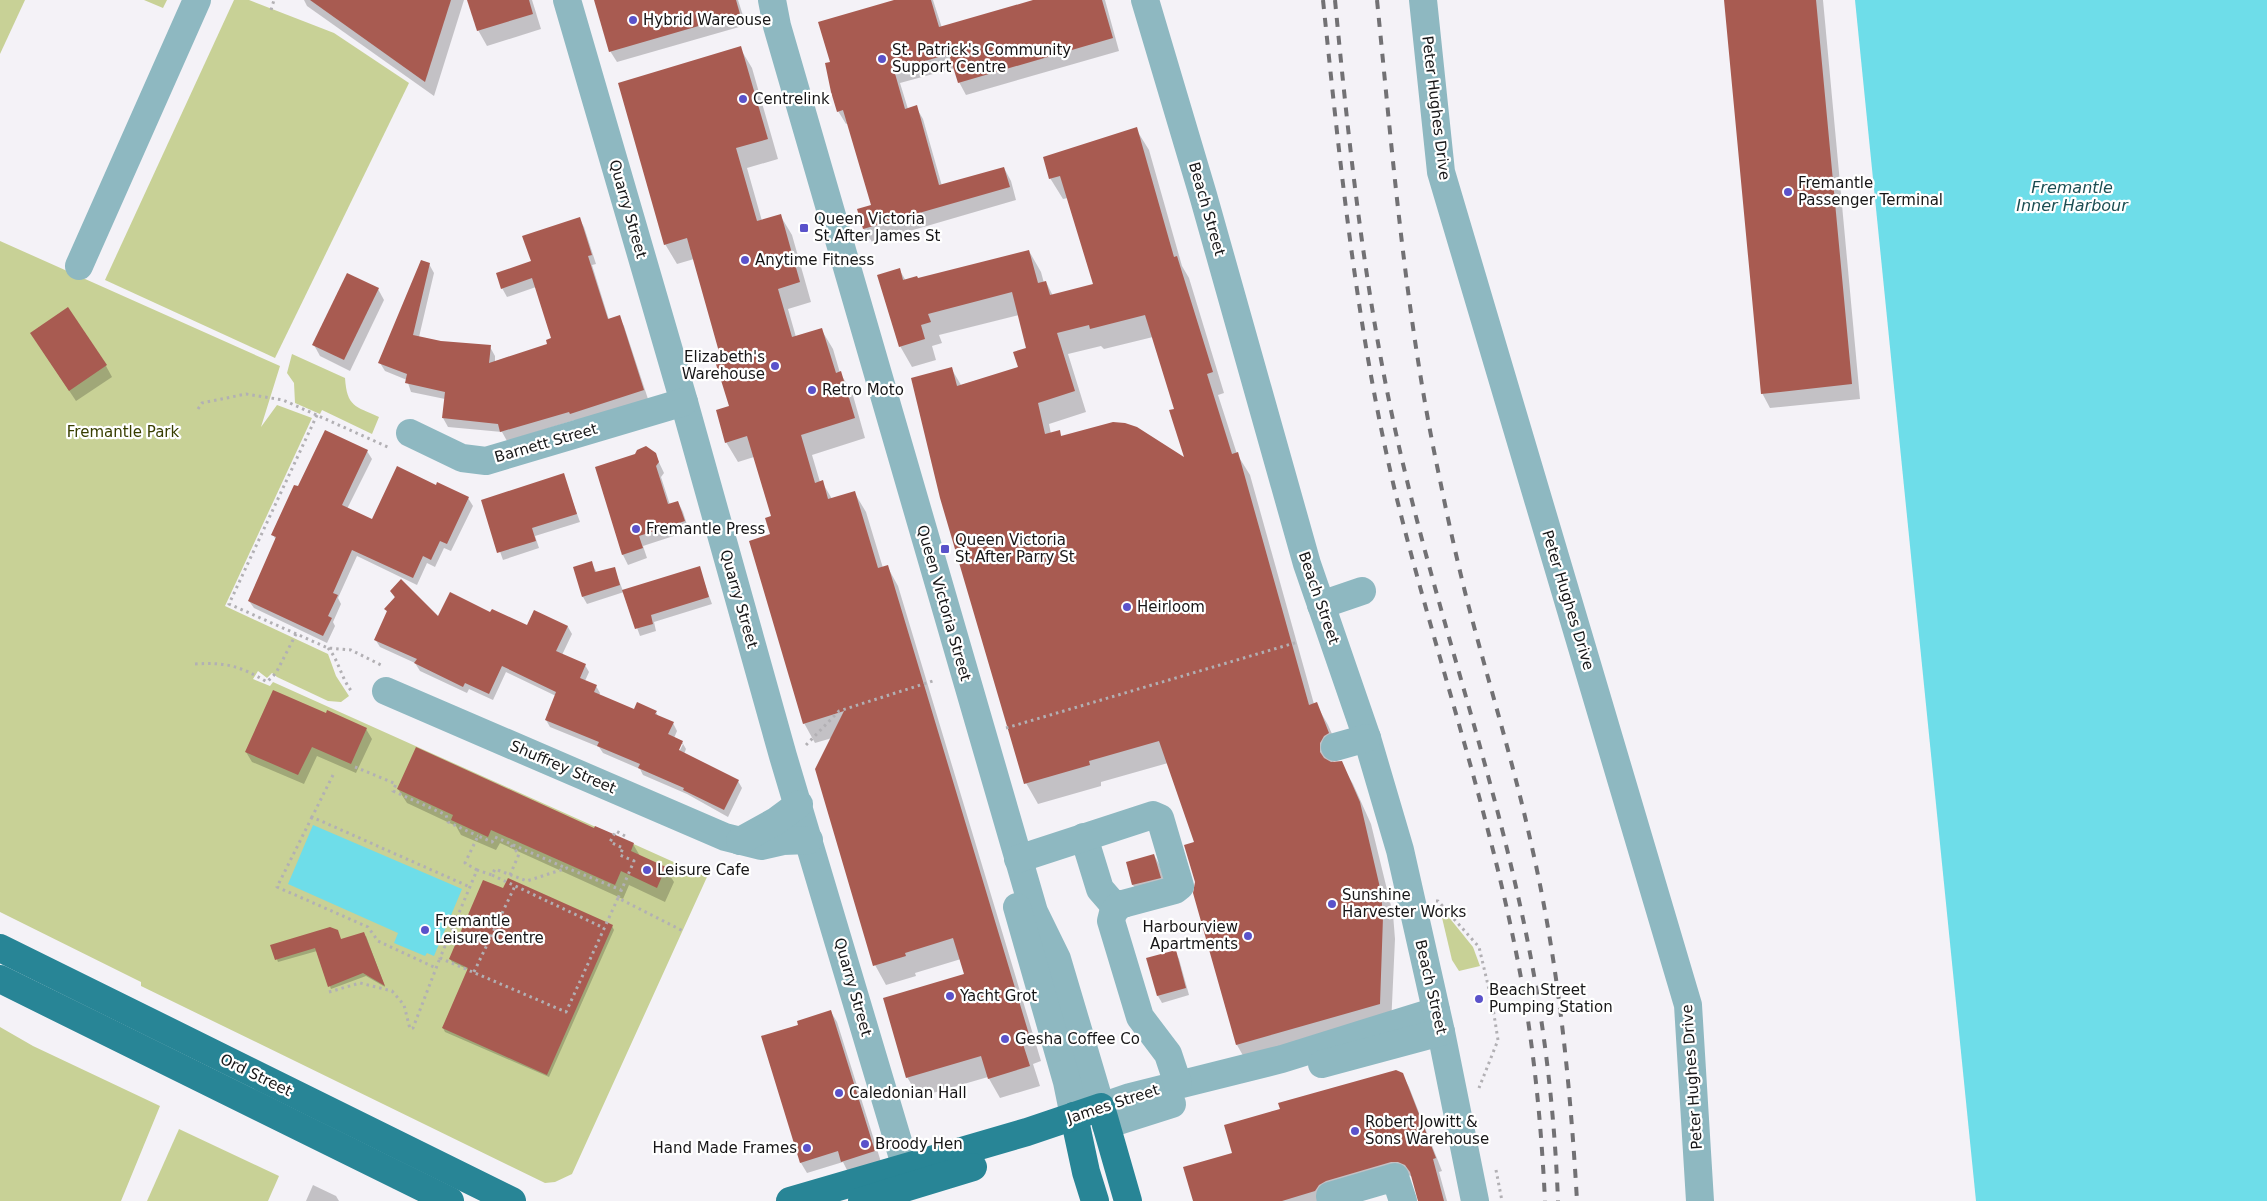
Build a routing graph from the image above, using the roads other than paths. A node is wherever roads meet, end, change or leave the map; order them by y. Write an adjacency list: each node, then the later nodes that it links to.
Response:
1 (197, 0): 7 (street)
2 (567, 0): 8 (street, Quarry Street)
3 (753, 0): 26 (street, Queen Victoria Street)
4 (772, 0): 19 (street, Queen Victoria Street)
5 (1144, 0): 11 (street, Beach Street)
6 (1423, 0): 37 (street, Peter Hughes Drive)
7 (79, 266)
8 (684, 402): 9 (street, Barnett Street); 15 (street, Quarry Street)
9 (403, 442)
10 (1362, 591): 11 (street)
11 (1321, 605): 13 (street, Beach Street)
12 (386, 691): 18 (street, Shuffrey Street)
13 (1367, 738): 14 (street); 23 (street, Beach Street)
14 (1336, 747)
15 (799, 804): 17 (street, Quarry Street); 18 (street)
16 (1084, 837): 19 (street); 20 (street); 20 (street)
17 (810, 840): 18 (street, Shuffrey Street); 27 (street, Quarry Street)
18 (740, 841)
19 (1018, 859): 25 (street, Queen Victoria Street)
20 (1117, 913): 24 (street)
21 (0, 948): 30 (main road, Ord Street)
22 (0, 979): 29 (main road, Ord Street)
23 (1439, 1021): 24 (street, James Street); 25 (street, James Street); 28 (street, Beach Street)
24 (1178, 1084): 25 (street, James Street)
25 (1103, 1116): 26 (main road, James Street); 34 (main road, Queen Victoria Street)
26 (1076, 1125): 27 (main road, James Street); 33 (main road, Queen Victoria Street)
27 (911, 1185): 31 (main road, James Street); 32 (main road, James Street)
28 (1473, 1200)
29 (450, 1201)
30 (512, 1201)
31 (790, 1201)
32 (862, 1201)
33 (1095, 1201)
34 (1128, 1201)
35 (1332, 1201): 36 (street)
36 (1403, 1201)
37 (1700, 1201)

